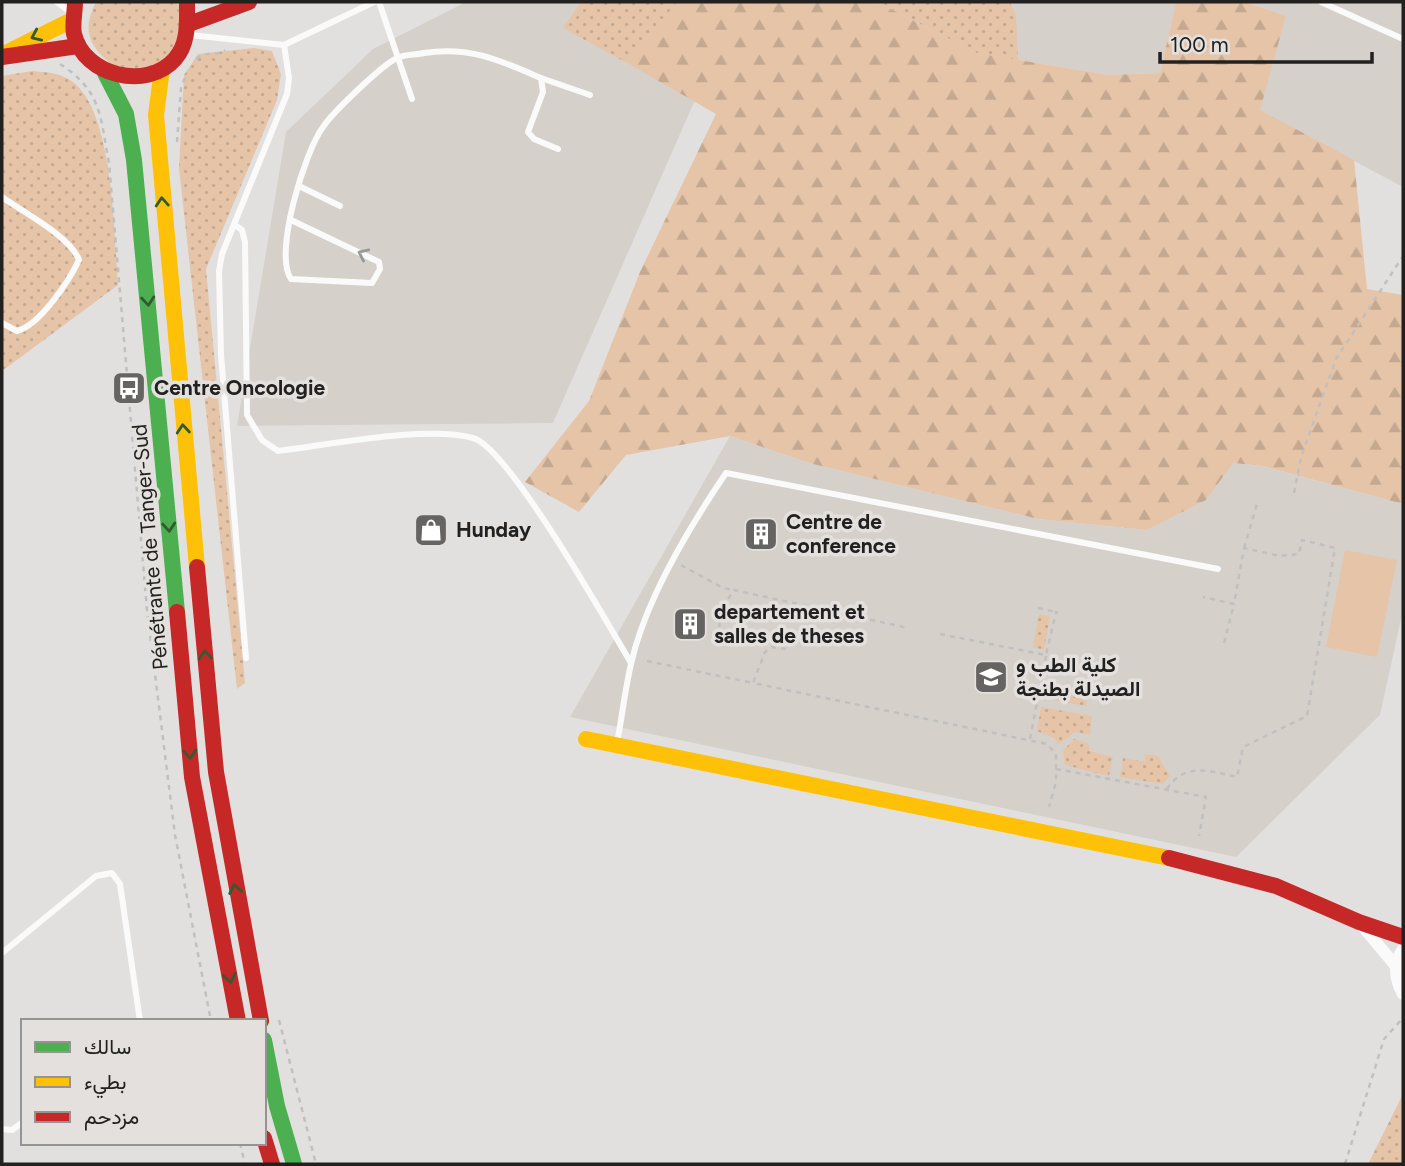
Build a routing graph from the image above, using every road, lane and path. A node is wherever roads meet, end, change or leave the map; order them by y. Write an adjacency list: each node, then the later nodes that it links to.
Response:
1 (57, 2): 6 (lane)
2 (187, 2): 7 (main road)
3 (249, 2): 7 (main road)
4 (377, 2): 10 (lane); 14 (lane)
5 (1321, 2): 9 (lane)
6 (73, 12): 11 (main road); 13 (main road, one-way to 13)
7 (189, 29): 8 (lane); 16 (main road)
8 (230, 38): 10 (lane); 15 (path)
9 (1403, 39)
10 (284, 44): 28 (lane)
11 (78, 46): 12 (main road); 18 (main road, Pénétrante de Tanger-Sud)
12 (42, 52): 13 (main road); 66 (path)
13 (2, 56)
14 (397, 58): 19 (lane); 21 (lane); 24 (lane)
15 (192, 62)
16 (162, 69): 18 (main road); 68 (main road, Pénétrante de Tanger-Sud, one-way to 16)
17 (189, 69): 22 (path)
18 (105, 73): 67 (main road, Pénétrante de Tanger-Sud, one-way to 67)
19 (541, 78): 20 (lane); 23 (lane)
20 (590, 95)
21 (412, 99)
22 (177, 146)
23 (558, 149)
24 (299, 186): 26 (lane); 27 (lane)
25 (2, 197): 30 (lane)
26 (340, 206)
27 (291, 220): 27 (lane, one-way to 27)
28 (234, 225): 46 (lane); 48 (lane)
29 (1403, 256): 31 (path)
30 (2, 323)
31 (1294, 493)
32 (1257, 504): 33 (path)
33 (1244, 548): 38 (path); 54 (path)
34 (674, 561): 35 (lane); 36 (path); 48 (lane)
35 (1218, 569)
36 (734, 590): 40 (path); 41 (path)
37 (1203, 597): 38 (path)
38 (1234, 604): 43 (path)
39 (1038, 608): 45 (path)
40 (719, 626)
41 (908, 628)
42 (940, 634): 45 (path)
43 (1224, 643)
44 (786, 649): 49 (path)
45 (1046, 655): 51 (path)
46 (246, 659)
47 (647, 661): 49 (path)
48 (631, 663): 52 (lane)
49 (753, 683): 51 (path)
50 (586, 739): 52 (main road)
51 (1030, 739): 53 (path)
52 (617, 745): 57 (main road)
53 (1056, 769): 54 (path); 55 (path)
54 (1167, 789): 56 (path)
55 (1049, 807)
56 (1199, 836)
57 (1359, 922): 58 (main road); 61 (street)
58 (1403, 937)
59 (1403, 949): 61 (street)
60 (2, 953): 65 (lane)
61 (1395, 965): 62 (street)
62 (1403, 994)
63 (278, 1018): 77 (path)
64 (1403, 1018): 78 (path)
65 (140, 1019)
66 (211, 1019)
67 (238, 1019)
68 (261, 1019)
69 (266, 1050): 76 (main road)
70 (21, 1123): 71 (lane)
71 (2, 1129)
72 (266, 1144): 75 (main road)
73 (240, 1145): 74 (path)
74 (245, 1164)
75 (272, 1164)
76 (294, 1164)
77 (316, 1164)
78 (1345, 1164)

